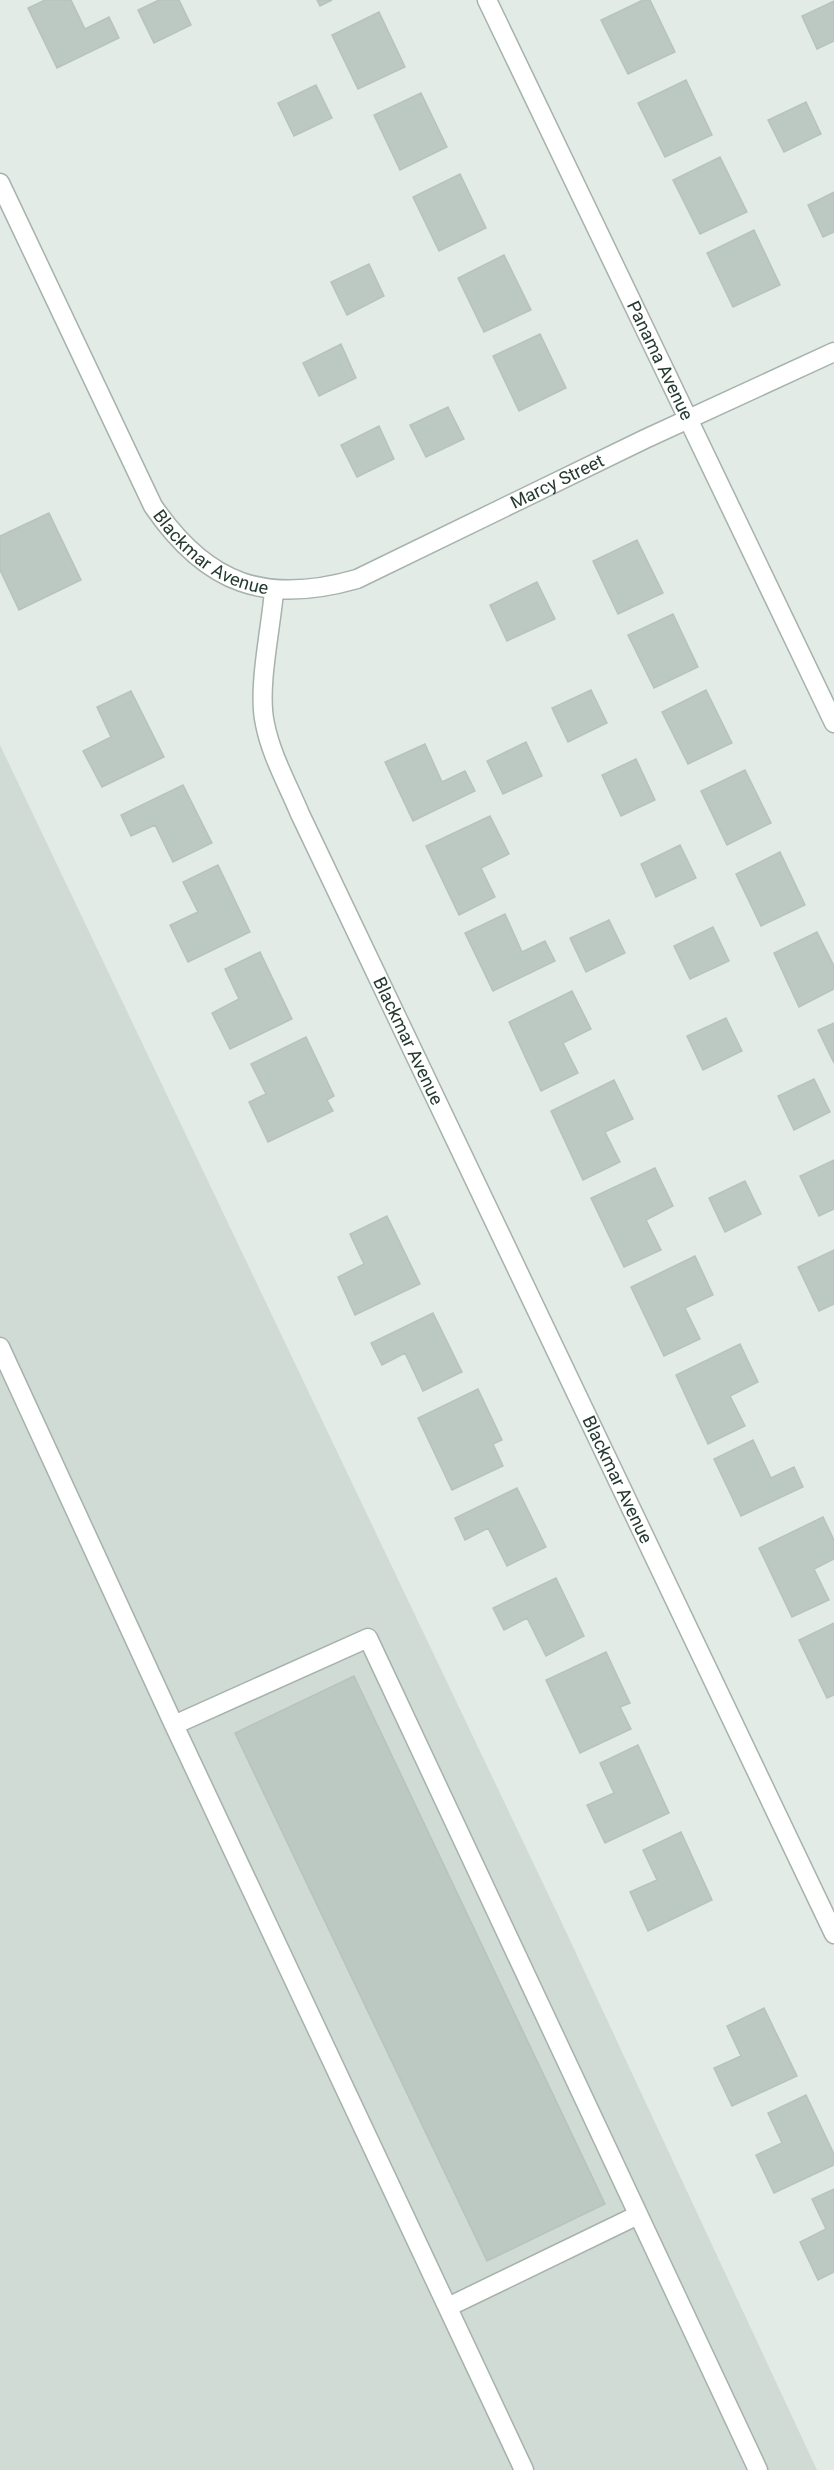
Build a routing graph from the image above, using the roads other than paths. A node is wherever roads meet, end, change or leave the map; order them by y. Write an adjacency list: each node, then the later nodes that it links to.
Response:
1 (487, 0): 4 (street, Panama Avenue)
2 (0, 183): 5 (street, Blackmar Avenue)
3 (834, 352): 4 (street, Marcy Street)
4 (690, 419): 5 (street, Marcy Street); 6 (street, Panama Avenue)
5 (274, 591): 9 (street, Blackmar Avenue)
6 (834, 723)
7 (0, 1347): 8 (street)
8 (174, 1725): 10 (street); 11 (street)
9 (834, 1935)
10 (638, 2215): 11 (street); 13 (street)
11 (448, 2307): 12 (street)
12 (524, 2470)
13 (758, 2470)

